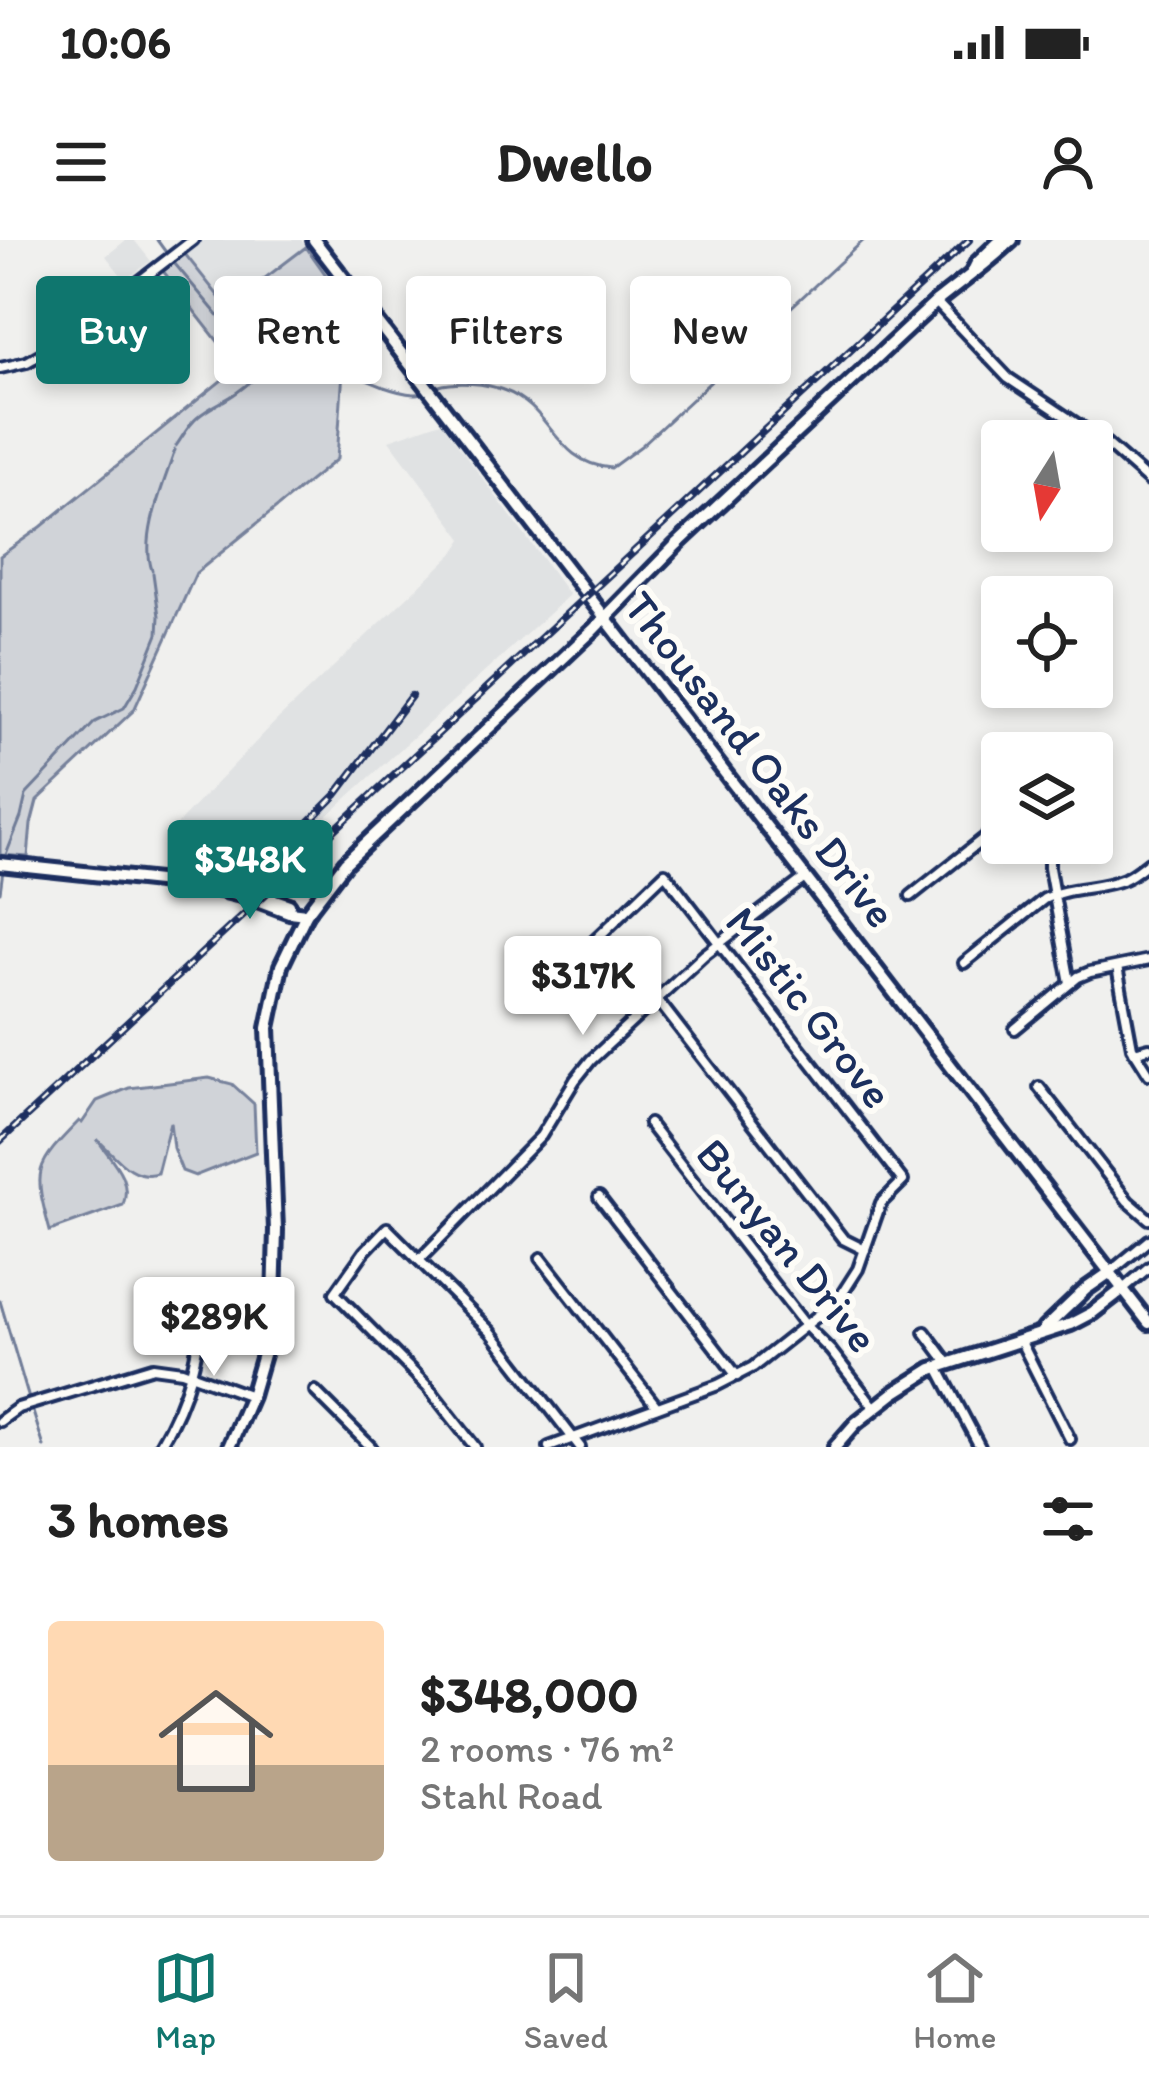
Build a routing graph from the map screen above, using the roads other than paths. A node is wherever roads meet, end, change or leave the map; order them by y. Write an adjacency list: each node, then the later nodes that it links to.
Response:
1 (193, 240): 7 (street)
2 (314, 240): 9 (main road, Thousand Oaks Drive)
3 (1001, 240): 5 (main road)
4 (1012, 240): 5 (main road)
5 (974, 272): 6 (main road)
6 (936, 302): 8 (street); 9 (main road)
7 (0, 368)
8 (1149, 481)
9 (606, 618): 14 (main road, Thousand Oaks Drive); 17 (main road)
10 (981, 841): 16 (street)
11 (1149, 862): 15 (street)
12 (0, 864): 17 (main road)
13 (1049, 864): 15 (street)
14 (806, 877): 18 (street); 38 (main road, Thousand Oaks Drive)
15 (1054, 894): 20 (street); 22 (street)
16 (911, 896)
17 (306, 914): 50 (main road)
18 (719, 943): 23 (street, Mistic Grove); 24 (street); 34 (street, Mistic Grove)
19 (1149, 960): 21 (street)
20 (964, 962)
21 (1117, 967): 22 (street); 27 (street)
22 (1070, 982): 25 (street)
23 (542, 991)
24 (656, 998): 34 (street); 36 (street)
25 (1016, 1029)
26 (1149, 1048): 27 (street)
27 (1134, 1052): 28 (street)
28 (1149, 1074)
29 (1039, 1087): 32 (street)
30 (649, 1124): 42 (street, Bunyan Drive)
31 (599, 1197): 48 (street)
32 (1149, 1219)
33 (1149, 1240): 38 (street)
34 (865, 1250): 42 (street)
35 (541, 1258): 51 (street)
36 (419, 1260): 55 (street); 59 (street)
37 (1149, 1267): 39 (street)
38 (1109, 1273): 39 (main road, Thousand Oaks Drive); 44 (main road)
39 (1123, 1289): 41 (main road, Thousand Oaks Drive); 44 (main road)
40 (206, 1291): 47 (street)
41 (1149, 1323)
42 (806, 1326): 48 (street); 52 (street, Bunyan Drive)
43 (925, 1332): 46 (street)
44 (1042, 1332): 45 (main road)
45 (1020, 1340): 46 (main road); 54 (street)
46 (943, 1365): 52 (main road); 62 (street)
47 (192, 1375): 50 (street); 53 (street); 56 (street)
48 (737, 1376): 51 (street)
49 (315, 1391): 58 (street)
50 (251, 1396): 57 (main road)
51 (657, 1408): 55 (street)
52 (875, 1408): 61 (main road)
53 (0, 1421)
54 (1070, 1439)
55 (576, 1443): 60 (street)
56 (159, 1447)
57 (229, 1447)
58 (371, 1447)
59 (475, 1447)
60 (549, 1447)
61 (835, 1447)
62 (980, 1447)

